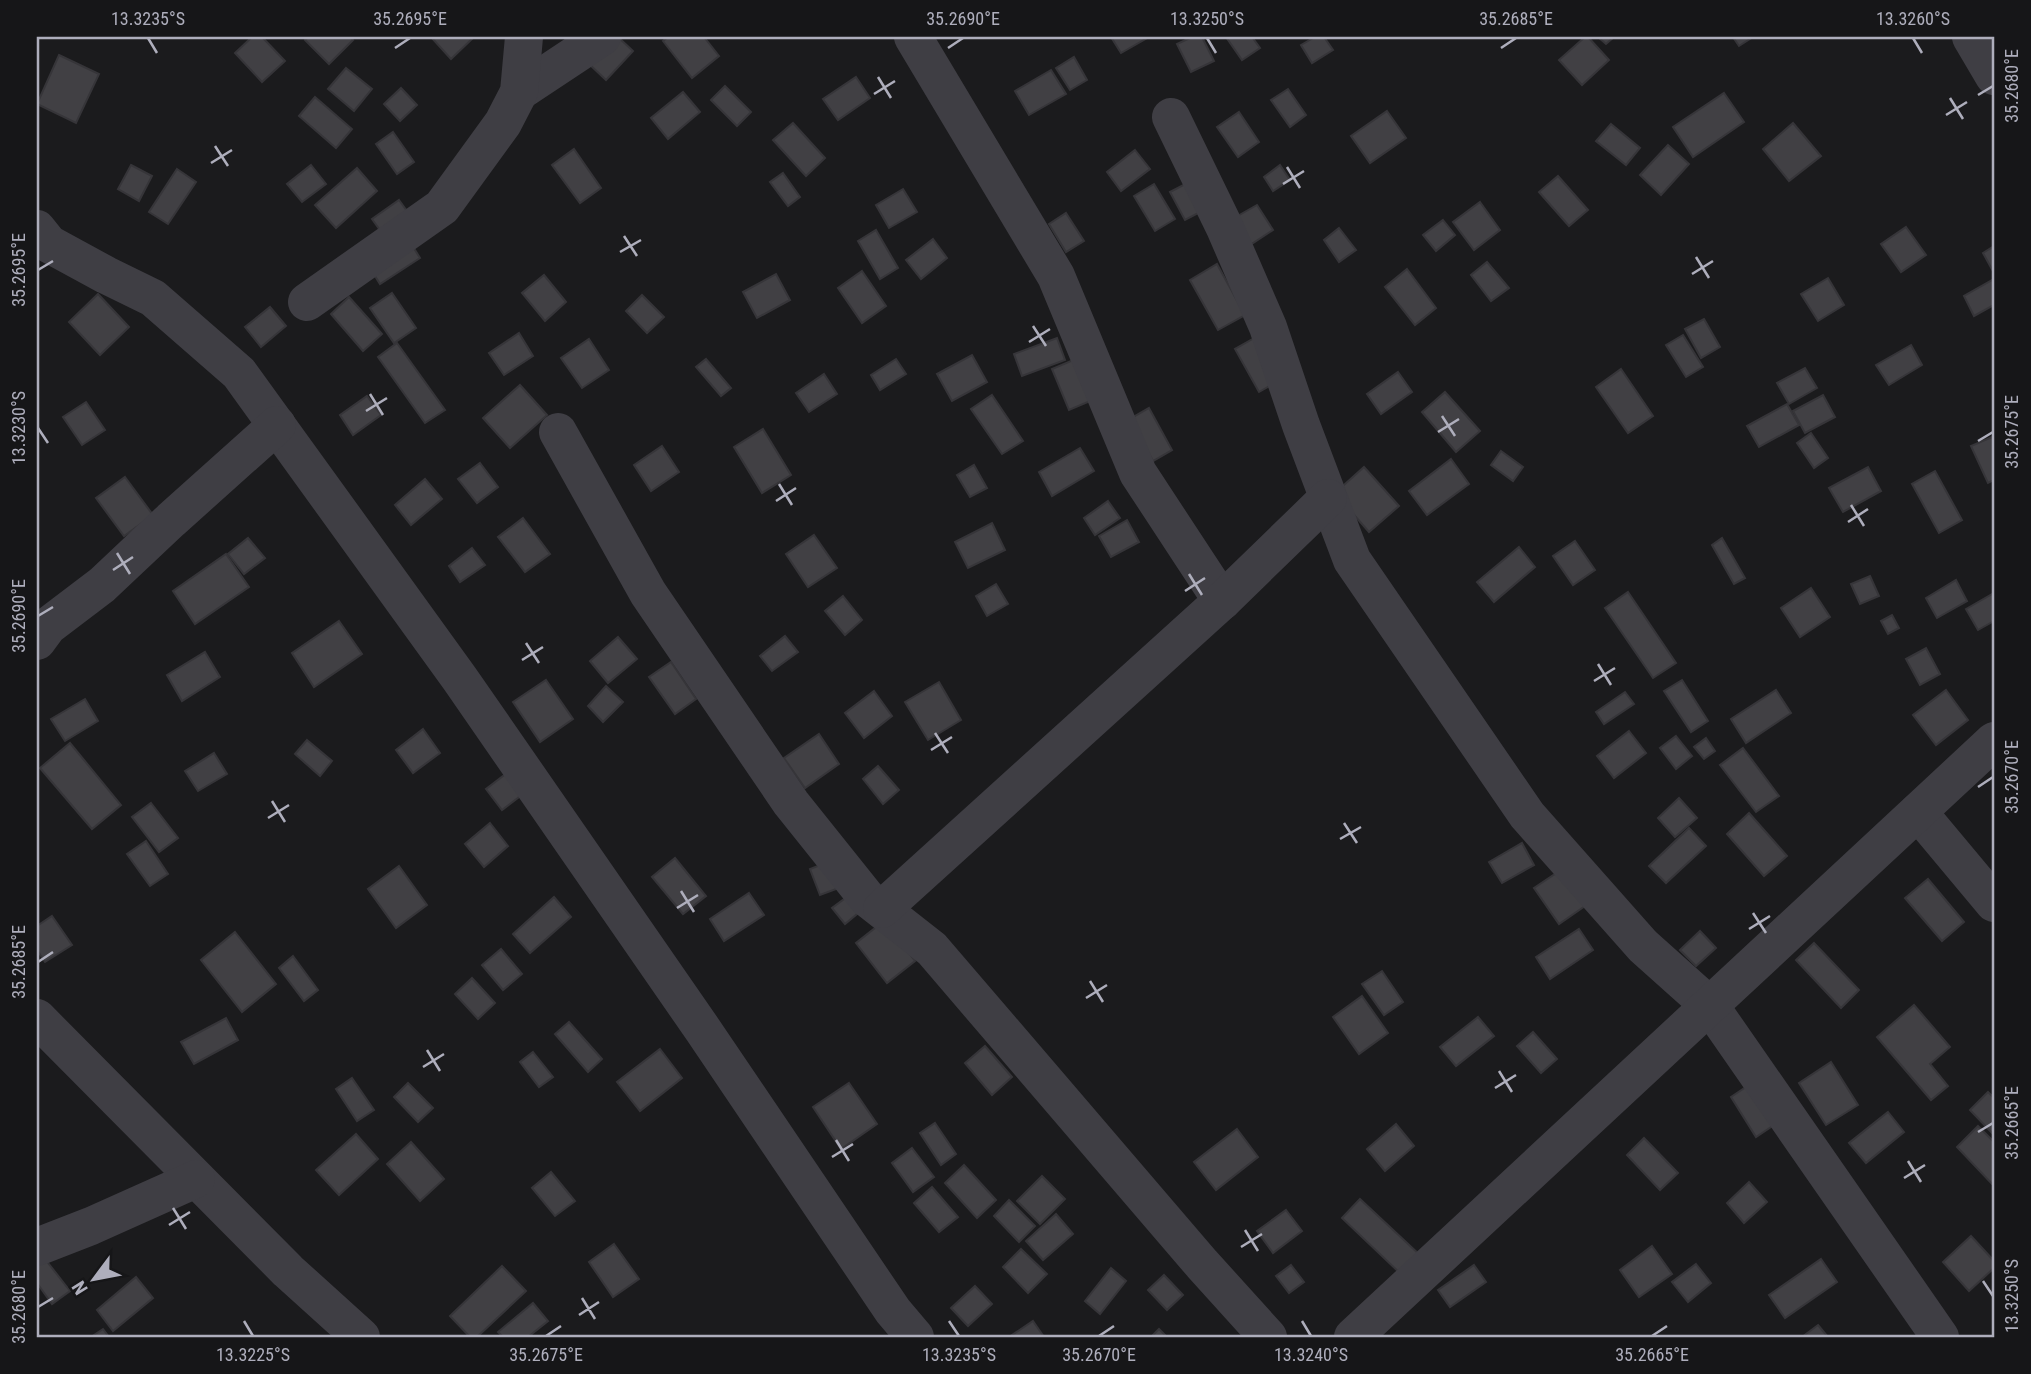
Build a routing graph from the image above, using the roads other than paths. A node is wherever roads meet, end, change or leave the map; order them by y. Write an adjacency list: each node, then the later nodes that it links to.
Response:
1 (524, 37): 4 (street)
2 (602, 37): 4 (street)
3 (913, 37): 11 (street)
4 (519, 92): 7 (street)
5 (1171, 117): 10 (street)
6 (37, 229): 8 (street)
7 (307, 302)
8 (277, 425): 12 (street); 22 (street)
9 (558, 432): 16 (street)
10 (1328, 498): 11 (street); 17 (street)
11 (1222, 601): 16 (street)
12 (37, 641)
13 (1994, 741): 14 (street)
14 (1918, 812): 15 (street); 17 (street)
15 (1994, 903)
16 (882, 909): 23 (street)
17 (1710, 1006): 24 (street); 25 (street)
18 (37, 1018): 19 (street)
19 (196, 1179): 20 (street); 21 (street)
20 (37, 1247)
21 (360, 1337)
22 (915, 1337)
23 (1268, 1337)
24 (1353, 1337)
25 (1940, 1337)

